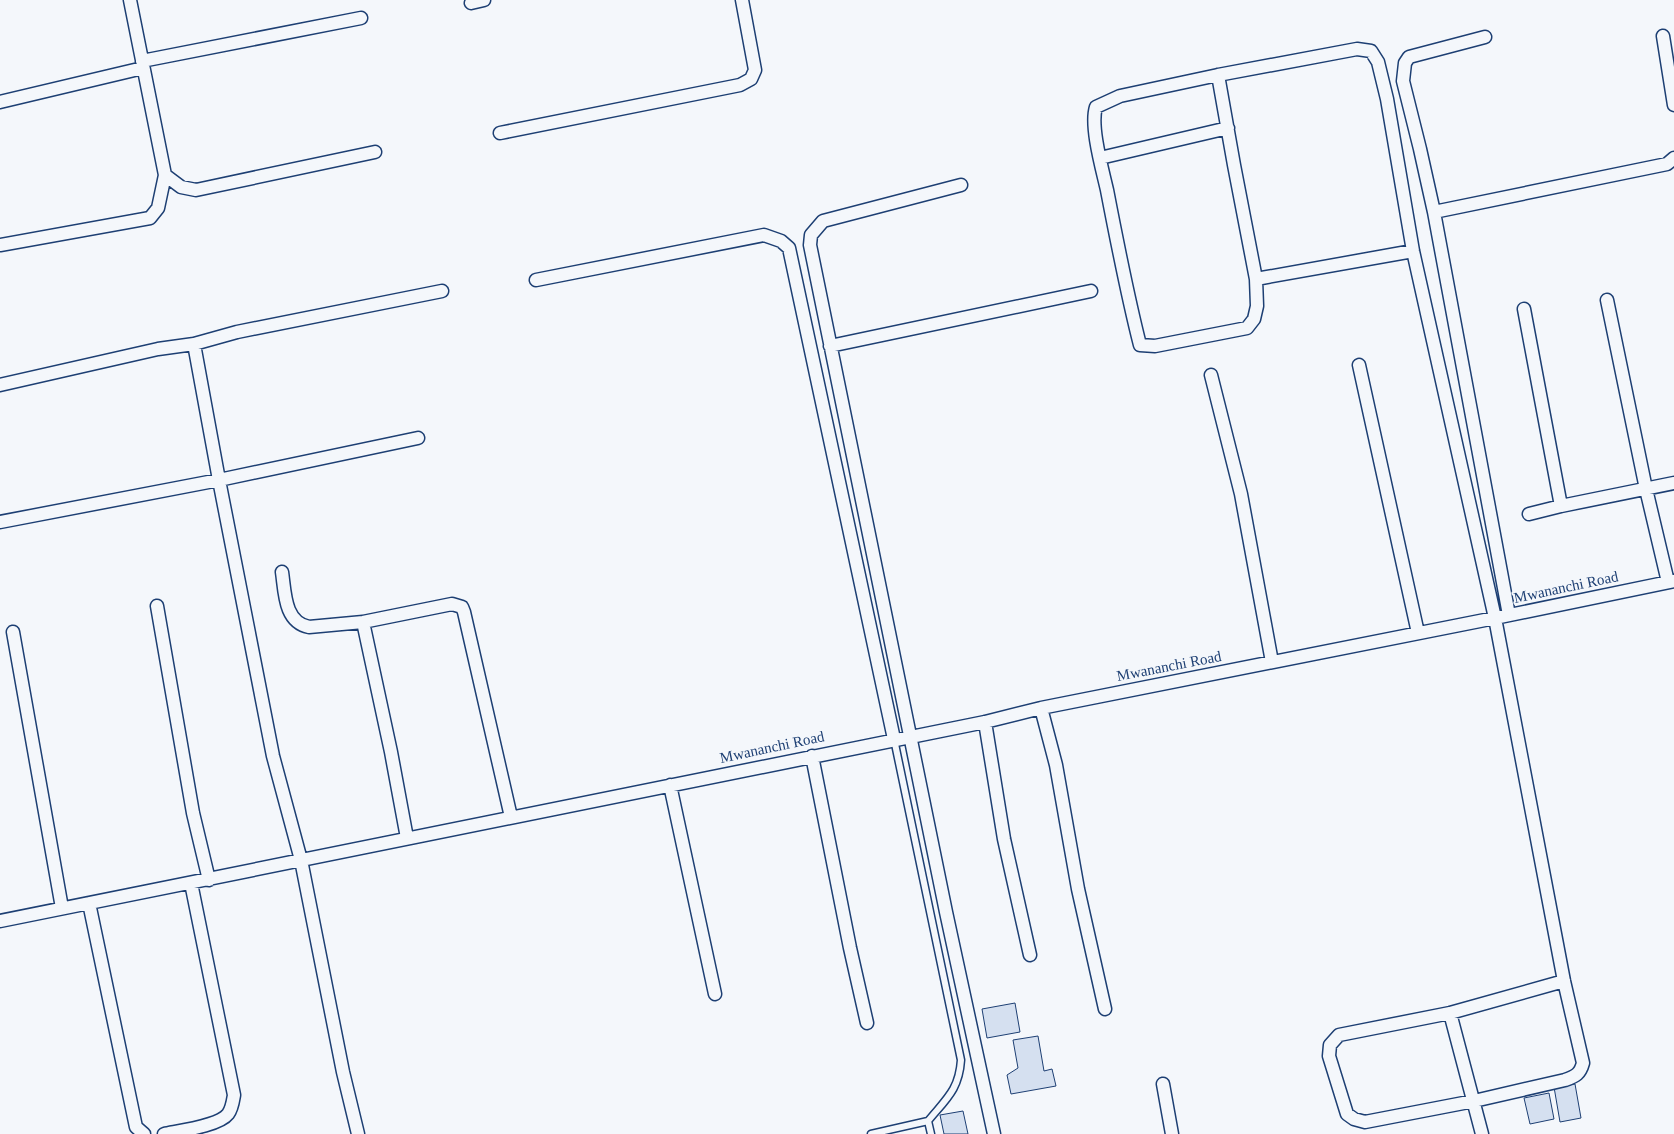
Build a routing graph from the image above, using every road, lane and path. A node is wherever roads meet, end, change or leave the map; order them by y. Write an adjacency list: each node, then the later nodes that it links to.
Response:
1 (130, 0): 8 (street)
2 (484, 0): 4 (street)
3 (742, 0): 13 (street)
4 (471, 3)
5 (361, 18): 8 (street)
6 (1663, 36): 11 (street)
7 (1485, 37): 19 (street)
8 (142, 65): 10 (street); 17 (street)
9 (1218, 74): 12 (street); 15 (street); 21 (street)
10 (0, 102)
11 (1674, 105)
12 (1228, 128): 15 (street); 22 (street)
13 (500, 132)
14 (375, 152): 17 (street)
15 (1100, 158): 22 (street)
16 (1674, 158): 19 (street)
17 (165, 175): 20 (street)
18 (961, 185): 29 (street)
19 (1434, 212): 43 (street)
20 (0, 246)
21 (1413, 251): 22 (street); 44 (street)
22 (1256, 279)
23 (536, 280): 52 (street)
24 (442, 291): 28 (street)
25 (1091, 291): 29 (street)
26 (1607, 300): 36 (street)
27 (1524, 309): 37 (street)
28 (194, 344): 32 (street); 34 (street)
29 (830, 346): 51 (street)
30 (1358, 365): 47 (street)
31 (1211, 375): 48 (street)
32 (0, 385)
33 (418, 438): 34 (street)
34 (219, 480): 39 (street); 57 (street)
35 (1674, 483): 36 (street)
36 (1646, 489): 37 (street); 41 (street)
37 (1561, 506): 38 (street)
38 (1529, 514)
39 (0, 522)
40 (282, 572): 45 (street)
41 (1671, 582): 43 (street, Mwananchi Road)
42 (157, 606): 58 (street)
43 (1510, 615): 44 (street, Mwananchi Road)
44 (1495, 618): 47 (street, Mwananchi Road); 64 (street)
45 (363, 622): 55 (street); 56 (street)
46 (13, 632): 61 (street)
47 (1418, 633): 48 (street, Mwananchi Road)
48 (1272, 662): 49 (street, Mwananchi Road)
49 (1041, 708): 50 (street, Mwananchi Road); 66 (street)
50 (985, 722): 51 (street, Mwananchi Road); 63 (street)
51 (911, 736): 52 (street, Mwananchi Road); 77 (street)
52 (894, 739): 53 (street, Mwananchi Road); 71 (lane)
53 (812, 756): 54 (street, Mwananchi Road); 68 (street)
54 (670, 785): 55 (street, Mwananchi Road); 65 (street)
55 (511, 817): 56 (street, Mwananchi Road)
56 (407, 838): 57 (street, Mwananchi Road)
57 (302, 860): 58 (street, Mwananchi Road); 74 (street)
58 (208, 880): 59 (street, Mwananchi Road)
59 (191, 883): 60 (street, Mwananchi Road); 73 (street)
60 (89, 903): 61 (street, Mwananchi Road); 72 (street)
61 (62, 908): 62 (street, Mwananchi Road)
62 (0, 921)
63 (1030, 955)
64 (1564, 981): 67 (street); 70 (street)
65 (715, 994)
66 (1105, 1008)
67 (1450, 1013): 70 (street); 70 (street)
68 (867, 1023)
69 (1163, 1084): 78 (street)
70 (1474, 1101): 79 (street)
71 (928, 1121): 75 (lane); 76 (lane)
72 (144, 1134)
73 (164, 1134)
74 (358, 1134)
75 (870, 1134)
76 (931, 1134)
77 (994, 1134)
78 (1172, 1134)
79 (1482, 1134)

